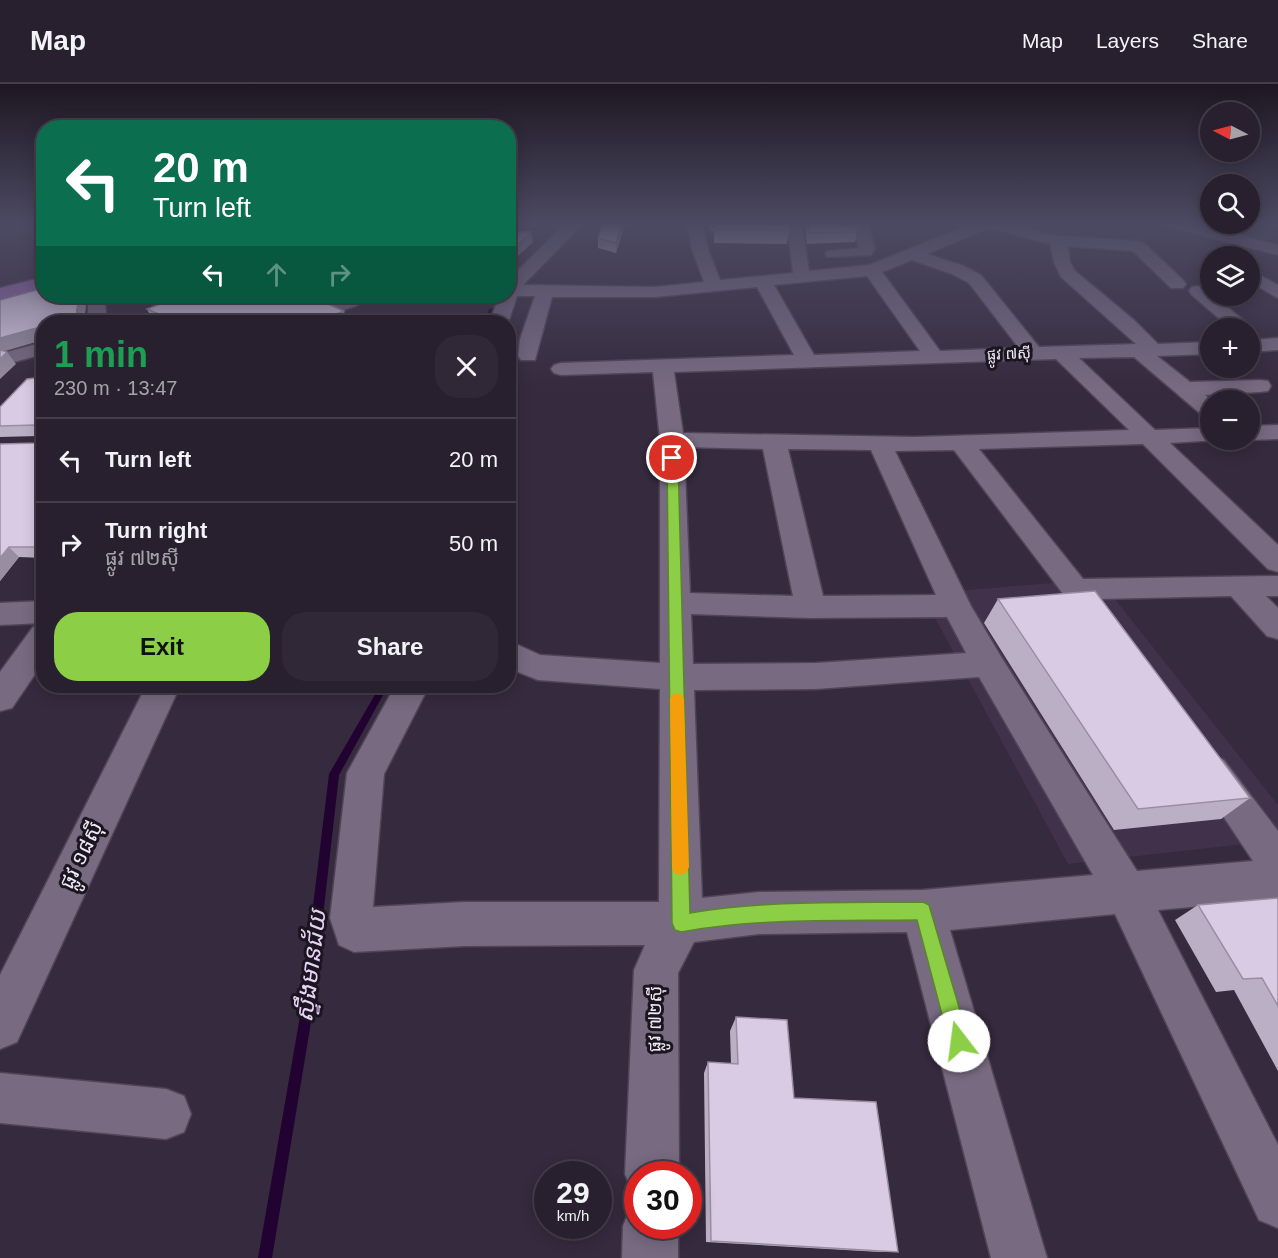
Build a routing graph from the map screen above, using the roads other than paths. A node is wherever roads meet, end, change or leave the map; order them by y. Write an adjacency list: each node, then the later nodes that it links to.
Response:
1 (711, 279): 11 (street)
2 (792, 279): 8 (street)
3 (878, 279): 29 (street)
4 (975, 279): 26 (street)
5 (1073, 279): 24 (street)
6 (1172, 279): 10 (street)
7 (1260, 281): 15 (street)
8 (763, 282): 11 (street); 30 (street)
9 (36, 284): 16 (main road)
10 (1177, 284)
11 (714, 286): 14 (street)
12 (516, 290): 14 (street)
13 (1198, 291): 21 (street)
14 (544, 292): 28 (street)
15 (1278, 293)
16 (0, 294)
17 (36, 295): 20 (main road)
18 (311, 303): 19 (street)
19 (347, 303)
20 (0, 305)
21 (1229, 318)
22 (1200, 348): 24 (street, ផ្លូវ ៧ស៊ី)
23 (36, 350): 27 (street)
24 (1146, 350): 25 (street, ផ្លូវ ៧ស៊ី); 34 (street)
25 (1060, 352): 26 (street, ផ្លូវ ៧ស៊ី); 39 (street)
26 (1033, 353): 29 (street, ផ្លូវ ៧ស៊ី)
27 (14, 356)
28 (528, 356)
29 (934, 356): 30 (street, ផ្លូវ ៧ស៊ី)
30 (807, 360): 31 (street, ផ្លូវ ៧ស៊ី)
31 (663, 367): 32 (street, ផ្លូវ ៧ស៊ី); 40 (street, ផ្លូវ ៧២ស៊ី)
32 (561, 369)
33 (1260, 386): 34 (street)
34 (1184, 388): 35 (street)
35 (1200, 402)
36 (1278, 432): 37 (street)
37 (1260, 433)
38 (1200, 435): 39 (street)
39 (1148, 438): 42 (street); 44 (street)
40 (672, 440): 41 (street); 48 (street, ផ្លូវ ៧២ស៊ី)
41 (774, 442): 43 (street); 49 (street)
42 (961, 443): 43 (street); 47 (street)
43 (880, 444): 50 (street)
44 (1278, 562)
45 (1239, 586): 46 (street); 47 (street); 53 (street)
46 (1278, 586)
47 (1076, 590): 55 (street)
48 (675, 603): 49 (street); 58 (street, ផ្លូវ ៧២ស៊ី)
49 (810, 606): 50 (street)
50 (956, 606): 57 (street)
51 (36, 612): 52 (street)
52 (0, 614)
53 (1278, 628)
54 (36, 646): 61 (street)
55 (1120, 647)
56 (516, 656): 58 (street)
57 (988, 664): 58 (street); 65 (street)
58 (676, 677): 67 (street, ផ្លូវ ៧២ស៊ី)
59 (160, 693): 68 (street, ផ្លូវ ១៨ស៊ី)
60 (408, 693): 67 (street)
61 (0, 698)
62 (1196, 751): 63 (street)
63 (1278, 863)
64 (1278, 879): 65 (street)
65 (1127, 894): 66 (street); 72 (street)
66 (923, 911): 67 (street); 75 (street)
67 (681, 923): 71 (street, ផ្លូវ ៧២ស៊ី)
68 (0, 1025)
69 (0, 1098): 70 (street)
70 (166, 1114)
71 (652, 1161)
72 (1278, 1201)
73 (651, 1239): 74 (street)
74 (650, 1258)
75 (1018, 1258)

